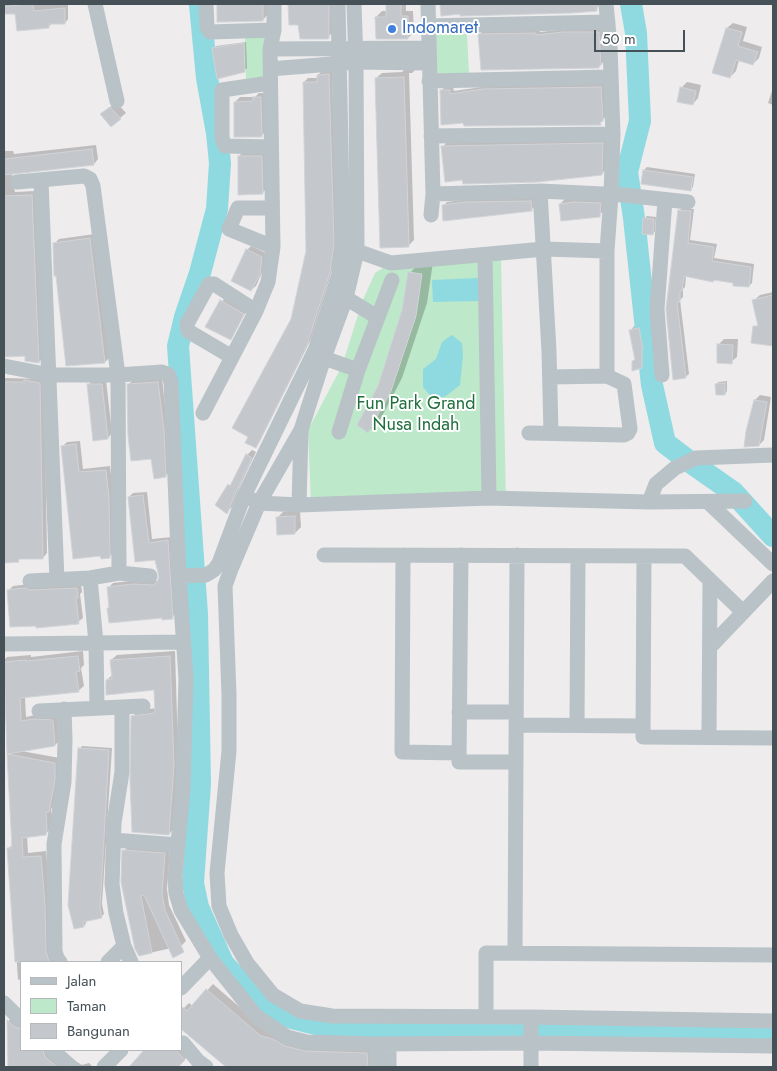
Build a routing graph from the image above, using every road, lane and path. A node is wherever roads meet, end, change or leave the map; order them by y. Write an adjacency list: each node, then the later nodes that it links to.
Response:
1 (94, 4): 18 (street)
2 (206, 4): 10 (street)
3 (274, 4): 10 (street)
4 (338, 4): 14 (street)
5 (354, 4): 12 (street)
6 (428, 4): 9 (street)
7 (606, 4): 8 (street)
8 (608, 22): 9 (street); 16 (street)
9 (428, 26): 13 (street)
10 (274, 30): 11 (street)
11 (270, 49): 14 (street); 15 (street)
12 (356, 56): 13 (street); 14 (street); 33 (street)
13 (428, 56): 17 (street)
14 (340, 57): 15 (street); 55 (street)
15 (270, 76): 21 (street); 21 (street)
16 (611, 77): 17 (street); 19 (street)
17 (429, 81): 20 (street)
18 (117, 101)
19 (613, 134): 20 (street); 26 (street)
20 (431, 136): 25 (street)
21 (271, 147): 29 (street)
22 (41, 181): 23 (street); 44 (street); 45 (street)
23 (17, 182)
24 (540, 191): 25 (street); 26 (street); 32 (street)
25 (433, 194): 30 (street)
26 (624, 196): 27 (street); 34 (street)
27 (664, 200): 28 (street); 46 (street)
28 (688, 202)
29 (272, 208): 31 (street); 31 (street)
30 (431, 215)
31 (273, 247): 38 (street)
32 (544, 249): 34 (street); 35 (street); 48 (street)
33 (357, 251): 35 (street); 37 (street)
34 (607, 251): 47 (street)
35 (485, 255): 56 (street)
36 (392, 280): 39 (street)
37 (346, 298): 39 (street); 41 (street)
38 (256, 310): 40 (street); 40 (street)
39 (377, 317): 43 (street)
40 (232, 357): 49 (street)
41 (324, 358): 43 (street); 50 (street)
42 (4, 366): 44 (street)
43 (358, 370): 51 (street)
44 (50, 375): 45 (street); 74 (street)
45 (118, 375): 70 (street); 72 (street)
46 (662, 375)
47 (606, 376): 48 (street); 52 (street)
48 (550, 377): 52 (street)
49 (203, 413)
50 (301, 430): 60 (street); 61 (street)
51 (339, 432)
52 (551, 433): 53 (street)
53 (529, 434)
54 (773, 455): 57 (street)
55 (244, 496): 60 (street); 69 (street)
56 (490, 498): 57 (street); 61 (street)
57 (649, 502): 58 (street)
58 (708, 502): 59 (street); 68 (street)
59 (739, 502)
60 (259, 503): 61 (street); 69 (street)
61 (299, 505)
62 (324, 555): 63 (street)
63 (403, 555): 64 (street); 94 (street)
64 (461, 555): 65 (street); 88 (street)
65 (517, 555): 66 (street); 89 (street)
66 (578, 556): 67 (street); 90 (street)
67 (644, 556): 75 (street); 91 (street)
68 (773, 564)
69 (225, 566): 72 (street); 107 (street)
70 (119, 573): 71 (street); 73 (street)
71 (150, 576)
72 (181, 576): 79 (street)
73 (90, 578): 74 (street); 80 (street)
74 (57, 580): 76 (street)
75 (710, 580): 78 (street); 82 (street)
76 (30, 581)
77 (773, 581): 78 (street)
78 (743, 612): 82 (street)
79 (182, 642): 80 (street); 97 (street)
80 (96, 643): 81 (street); 85 (street)
81 (4, 644)
82 (710, 647): 92 (street)
83 (143, 706): 84 (street)
84 (122, 707): 85 (street); 96 (street)
85 (97, 708): 87 (street)
86 (39, 710): 87 (street)
87 (64, 710): 102 (street)
88 (459, 712): 89 (street); 94 (street)
89 (516, 718): 90 (street); 95 (street)
90 (577, 725): 91 (street)
91 (643, 726): 92 (street)
92 (709, 737): 93 (street)
93 (773, 738)
94 (459, 752): 95 (street)
95 (516, 762): 99 (street)
96 (113, 840): 97 (street); 98 (street)
97 (178, 845): 101 (street)
98 (124, 946): 103 (street); 104 (street)
99 (515, 953): 100 (street); 107 (street)
100 (773, 954)
101 (210, 958): 105 (street); 113 (street)
102 (59, 961)
103 (109, 961)
104 (131, 961)
105 (182, 987)
106 (4, 1003): 108 (street)
107 (486, 1017): 109 (street)
108 (20, 1019)
109 (531, 1020): 110 (street); 111 (street)
110 (773, 1021)
111 (531, 1041): 113 (street); 114 (street); 122 (street)
112 (183, 1043): 117 (street)
113 (382, 1044): 120 (street); 121 (street)
114 (773, 1046)
115 (53, 1051): 118 (street)
116 (120, 1051): 119 (street)
117 (198, 1065)
118 (70, 1067)
119 (104, 1067)
120 (377, 1067)
121 (389, 1067)
122 (531, 1067)

